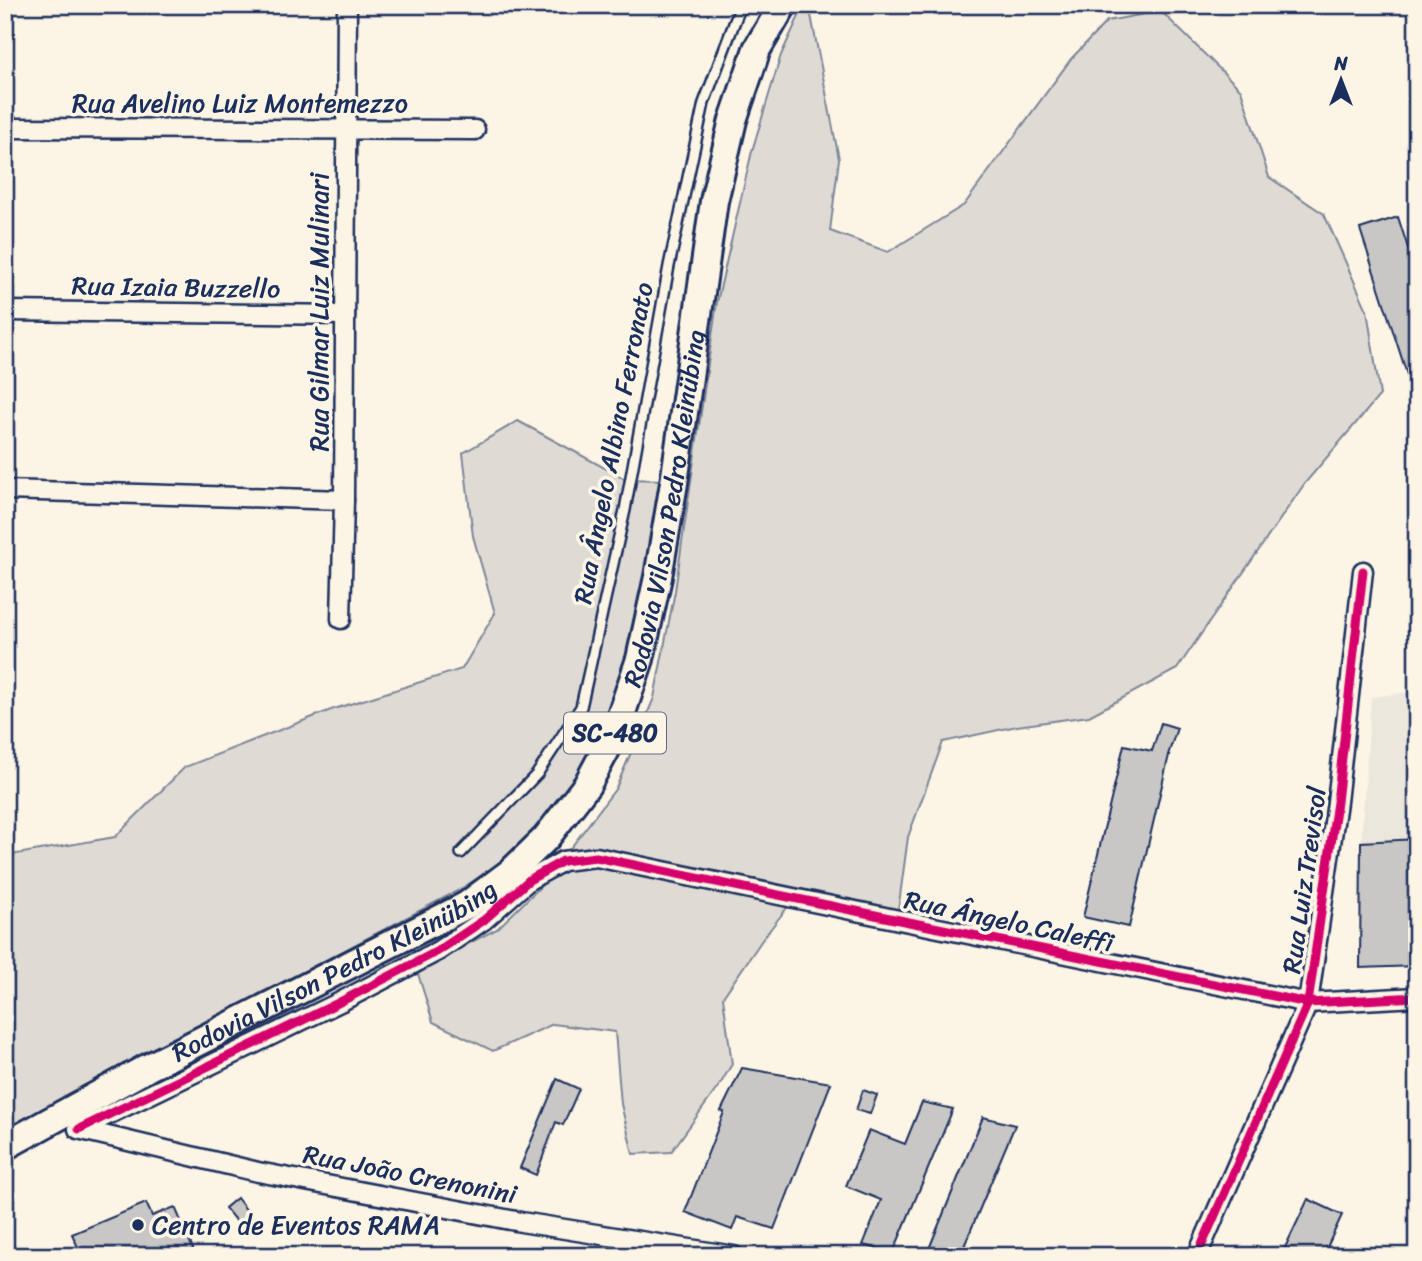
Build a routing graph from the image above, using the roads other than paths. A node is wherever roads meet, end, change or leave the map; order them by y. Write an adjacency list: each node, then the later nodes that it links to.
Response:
1 (347, 5): 5 (street, Rua Gilmar Luiz Mulinari)
2 (741, 5): 13 (lane, Rua Ângelo Albino Ferronato)
3 (783, 5): 16 (main road, Rodovia Vilson Pedro Kleinübing / SC-480)
4 (5, 128): 5 (street, Rua Avelino Luiz Montemezzo)
5 (346, 130): 6 (street, Rua Avelino Luiz Montemezzo); 8 (street, Rua Gilmar Luiz Mulinari)
6 (475, 130)
7 (5, 310): 8 (street, Rua Izaia Buzzello)
8 (345, 316): 10 (street, Rua Gilmar Luiz Mulinari)
9 (5, 490): 10 (street)
10 (344, 500): 12 (street, Rua Gilmar Luiz Mulinari)
11 (1363, 571): 15 (street, Rua Luiz Trevisol)
12 (341, 619)
13 (461, 853)
14 (1417, 997): 15 (street, Rua Ângelo Caleffi)
15 (1308, 1003): 17 (street, Rua Ângelo Caleffi); 20 (street, Rua Luiz Trevisol)
16 (52, 1119): 17 (street, Rua João Crenonini); 18 (main road, Rodovia Vilson Pedro Kleinübing / SC-480)
17 (79, 1129): 19 (street, Rua João Crenonini)
18 (5, 1146)
19 (734, 1256)
20 (1197, 1256)

